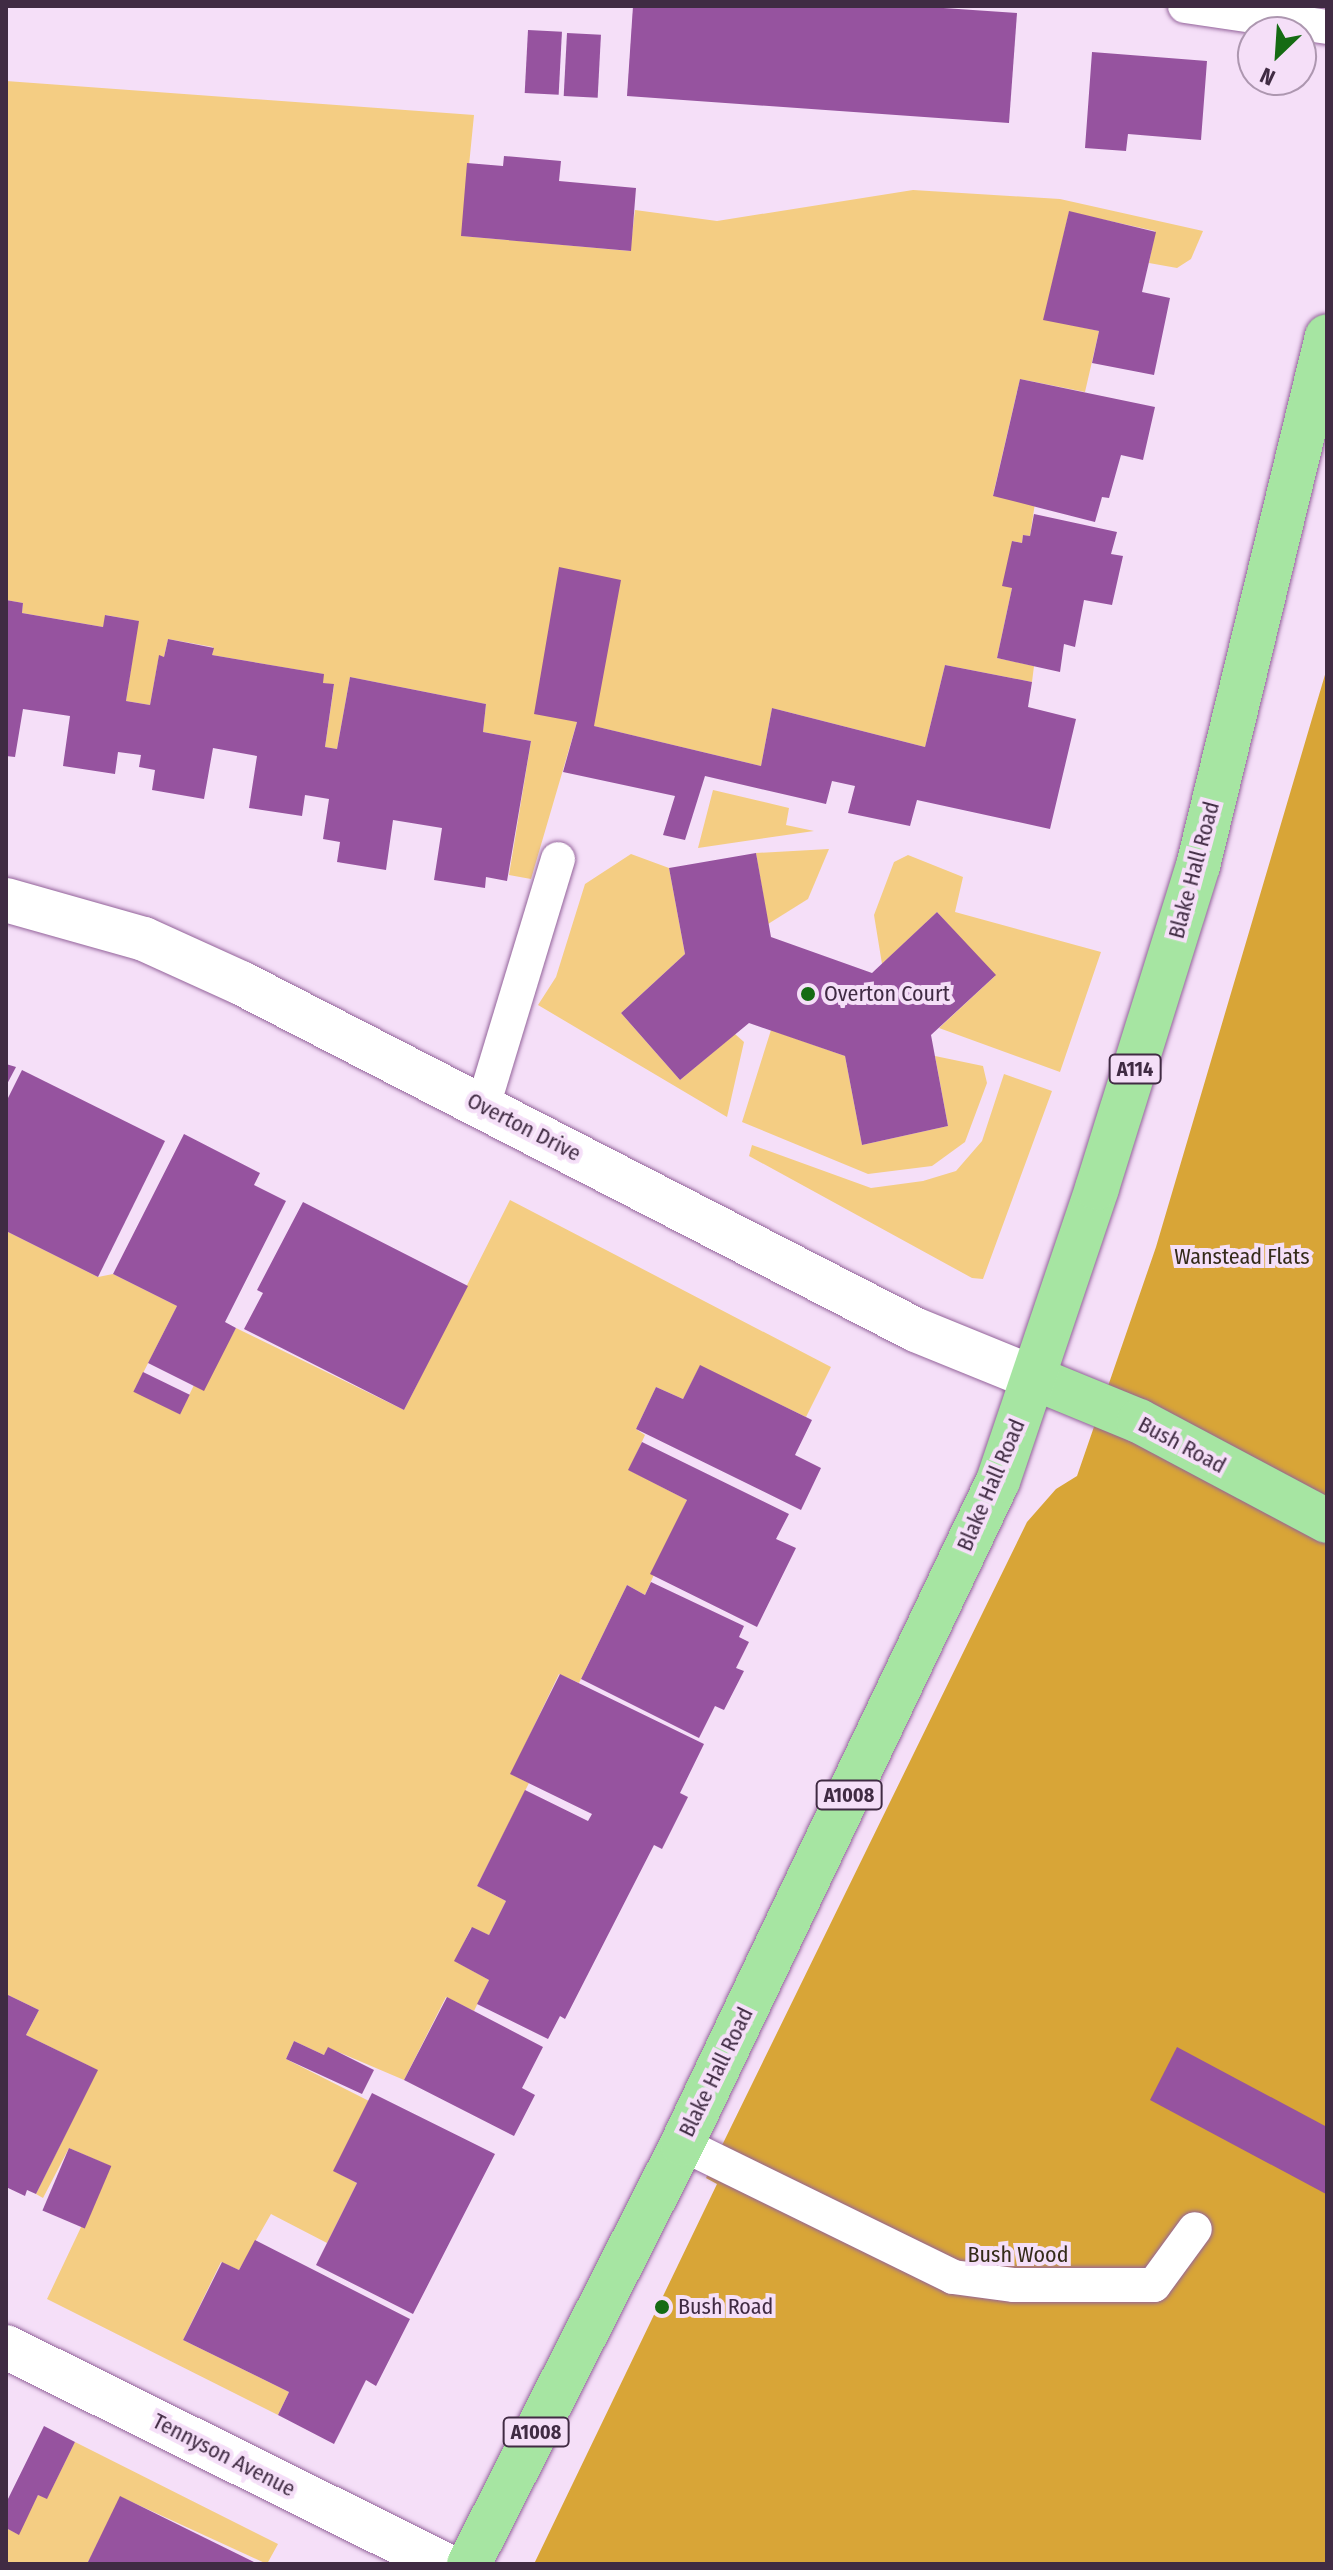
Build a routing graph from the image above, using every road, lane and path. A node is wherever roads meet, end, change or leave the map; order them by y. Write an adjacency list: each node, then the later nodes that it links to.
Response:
1 (1185, 6): 2 (lane)
2 (1327, 27)
3 (1327, 336): 7 (main road, Blake Hall Road / A114)
4 (558, 859): 6 (lane)
5 (6, 900): 6 (street, Overton Drive)
6 (483, 1106): 7 (street, Overton Drive)
7 (1034, 1378): 8 (main road, Bush Road); 9 (main road, Blake Hall Road / A1008)
8 (1327, 1521)
9 (682, 2144): 10 (lane); 13 (main road, Blake Hall Road / A1008)
10 (1195, 2229)
11 (6, 2347): 12 (street, Tennyson Avenue)
12 (443, 2564)
13 (469, 2564)

